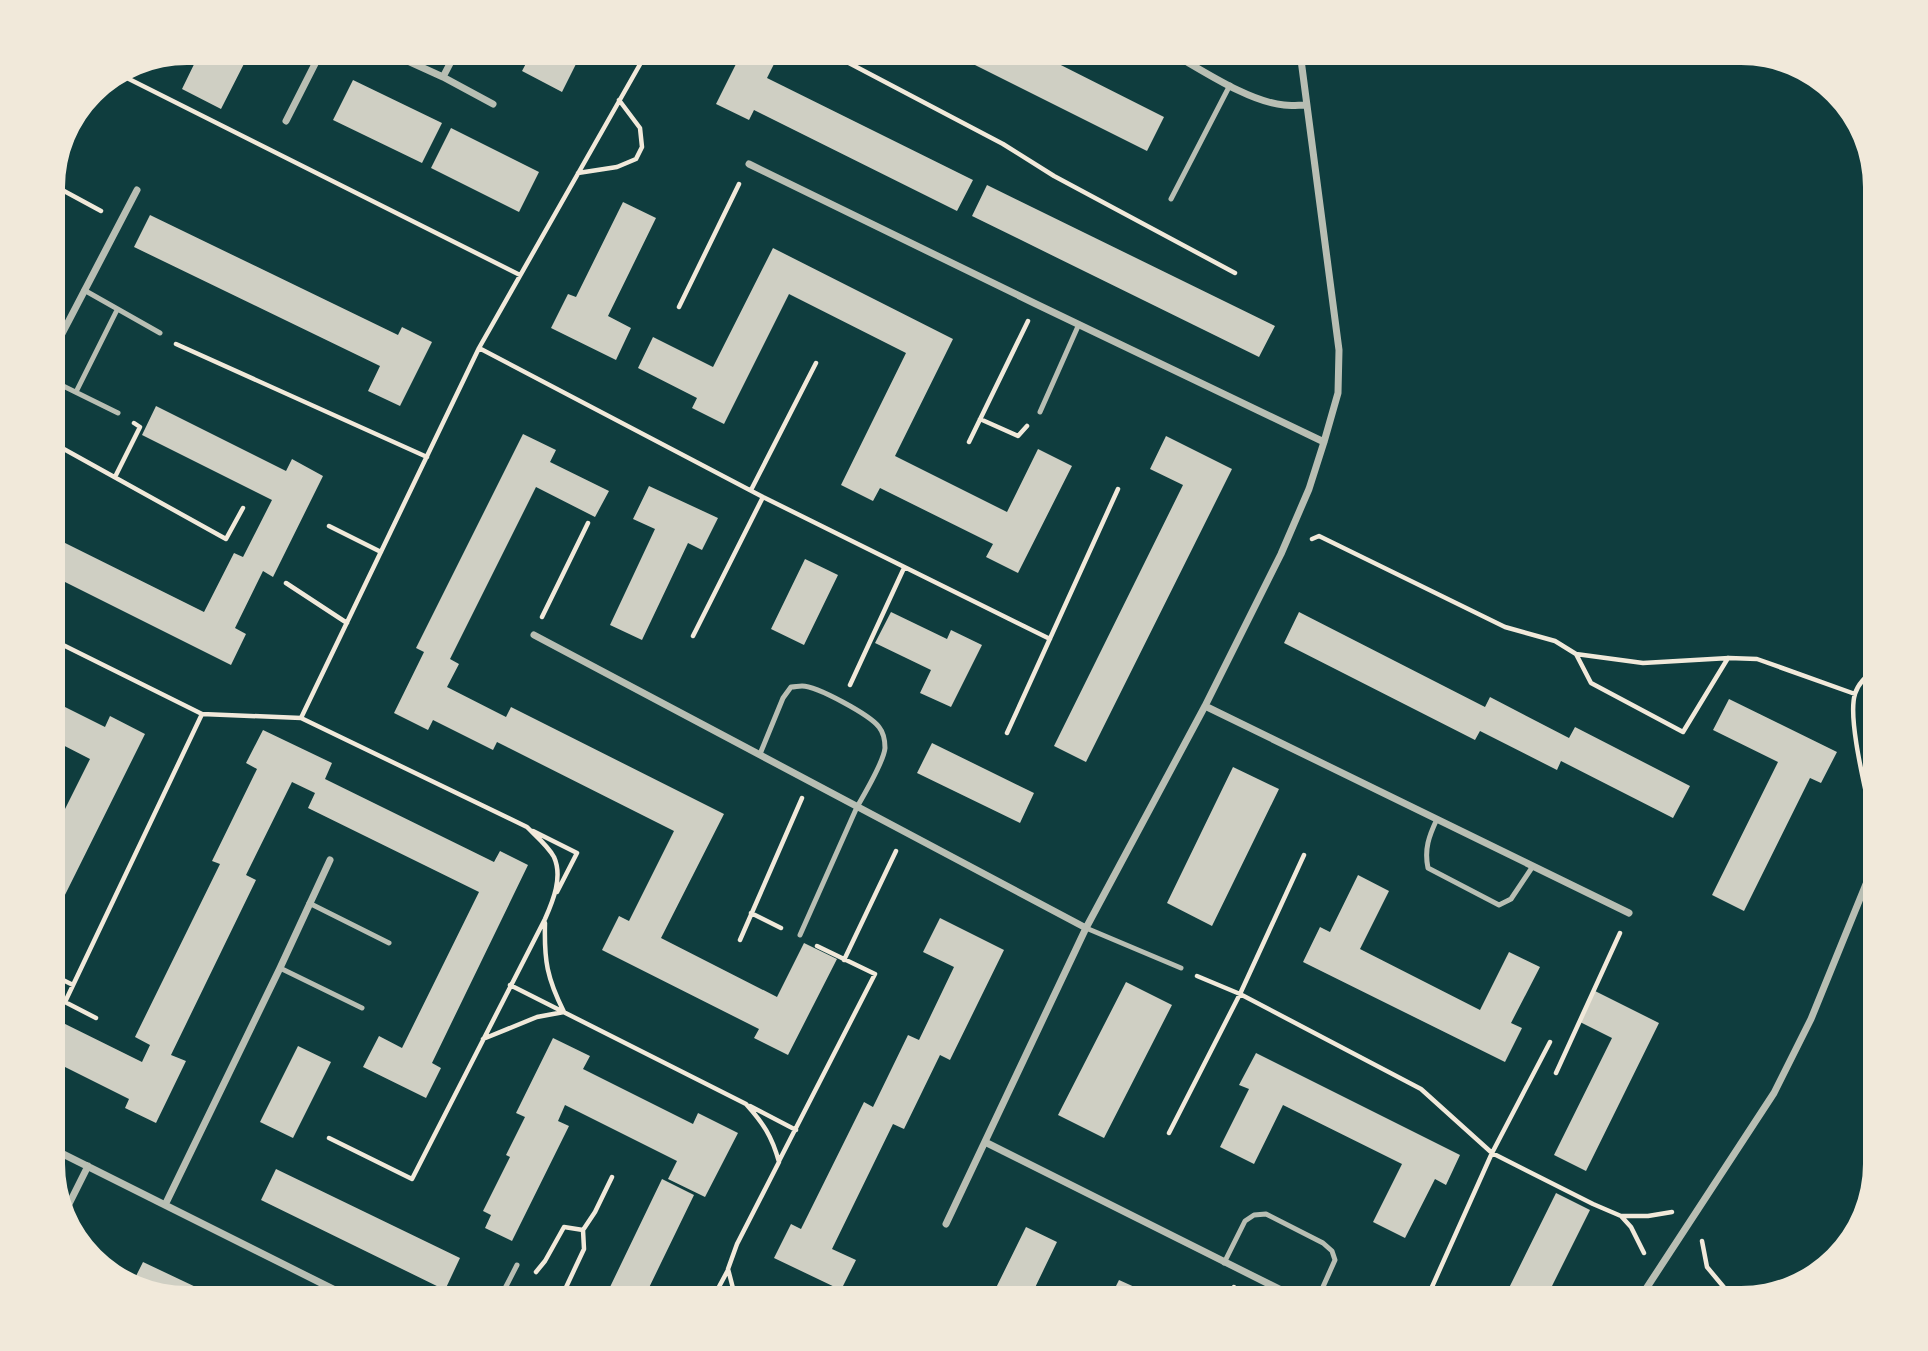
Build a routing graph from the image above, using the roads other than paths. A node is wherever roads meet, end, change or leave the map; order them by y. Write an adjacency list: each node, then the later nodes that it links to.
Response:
1 (314, 65): 10 (street)
2 (417, 65): 6 (street)
3 (449, 65): 6 (street)
4 (1194, 65): 7 (street)
5 (1302, 65): 9 (street)
6 (443, 77): 8 (street)
7 (1230, 85): 9 (street); 13 (lane)
8 (493, 104)
9 (1306, 104): 23 (street)
10 (286, 121)
11 (749, 164): 16 (street)
12 (137, 190): 14 (street)
13 (1171, 199)
14 (84, 290): 15 (lane); 17 (street)
15 (117, 310): 18 (lane); 20 (lane)
16 (1079, 324): 21 (lane); 23 (street)
17 (65, 327)
18 (160, 333)
19 (65, 387): 20 (lane)
20 (76, 392): 22 (lane)
21 (1040, 412)
22 (118, 413)
23 (1324, 442): 25 (street)
24 (534, 635): 26 (street)
25 (1205, 706): 28 (street); 34 (street)
26 (760, 754): 27 (street); 27 (lane)
27 (857, 807): 34 (street); 35 (lane)
28 (1437, 819): 30 (street); 30 (lane)
29 (330, 860): 32 (street)
30 (1532, 866): 33 (street)
31 (1863, 891): 52 (street)
32 (309, 904): 36 (lane); 37 (street)
33 (1629, 913)
34 (1086, 928): 38 (lane); 40 (street)
35 (800, 935)
36 (389, 943)
37 (280, 968): 39 (lane); 44 (street)
38 (1181, 968)
39 (362, 1008)
40 (985, 1142): 45 (street); 46 (street)
41 (65, 1155): 42 (street)
42 (88, 1166): 43 (street); 44 (street)
43 (70, 1201)
44 (164, 1205): 48 (street)
45 (946, 1224)
46 (1224, 1263): 50 (street); 51 (lane)
47 (517, 1265): 49 (lane)
48 (321, 1286)
49 (506, 1286)
50 (1270, 1286)
51 (1323, 1286)
52 (1649, 1286)

